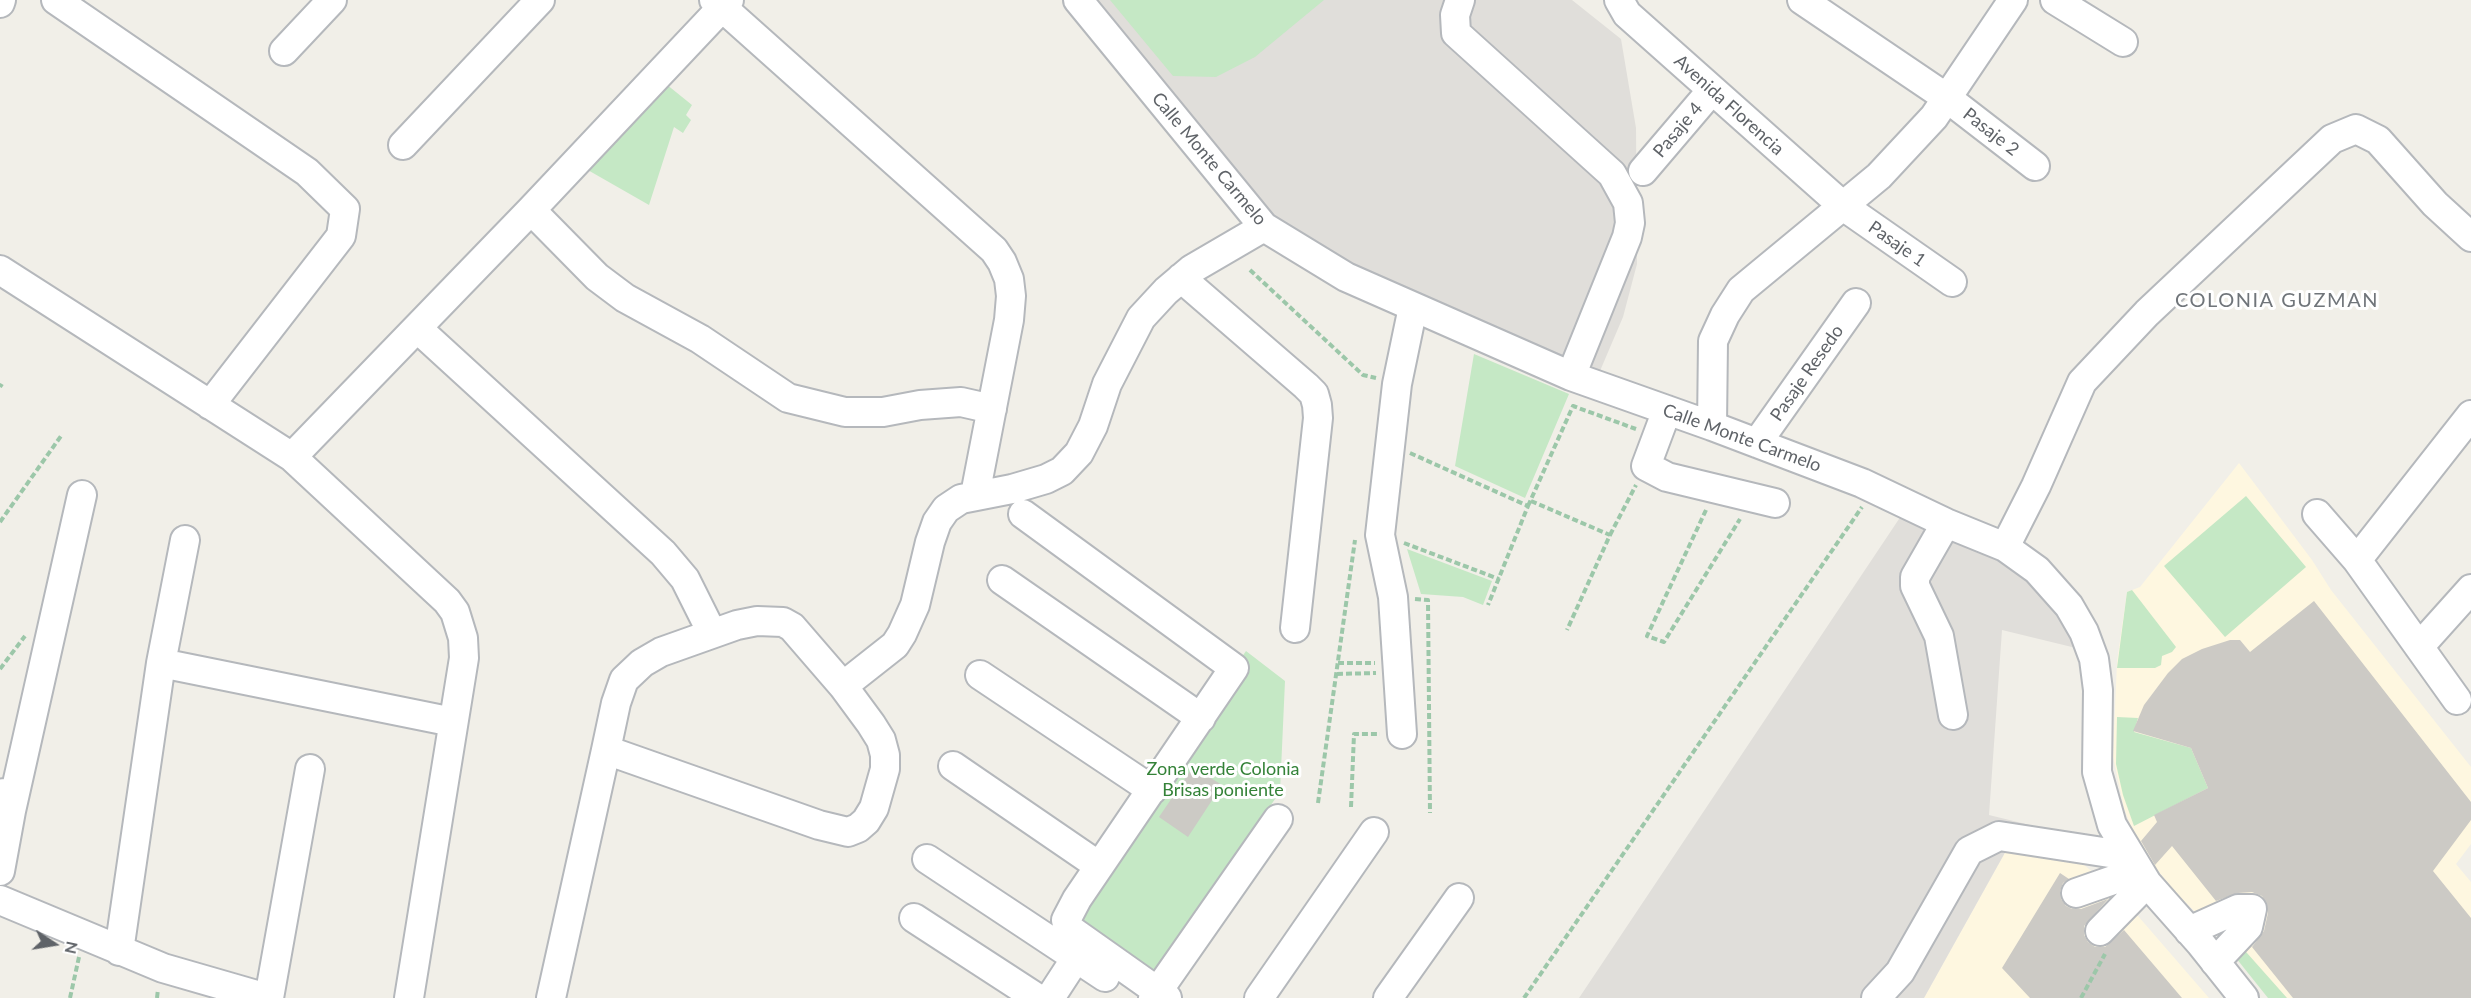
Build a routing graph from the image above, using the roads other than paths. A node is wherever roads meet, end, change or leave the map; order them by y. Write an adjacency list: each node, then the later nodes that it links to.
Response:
1 (56, 0): 29 (street)
2 (332, 0): 12 (street)
3 (540, 0): 15 (street)
4 (1078, 0): 20 (street, Calle Monte Carmelo)
5 (1460, 0): 28 (street)
6 (1619, 0): 13 (street, Avenida Florencia)
7 (1802, 0): 14 (street, Pasaje 2)
8 (2013, 0): 14 (street)
9 (2055, 0): 11 (street)
10 (722, 3): 19 (street); 30 (street)
11 (2123, 42)
12 (284, 51)
13 (1712, 90): 17 (street, Pasaje 4); 18 (street, Avenida Florencia)
14 (1947, 98): 16 (street, Pasaje 2); 18 (street)
15 (403, 145)
16 (2035, 166)
17 (1643, 171)
18 (1843, 206): 24 (street, Pasaje 1); 33 (street)
19 (531, 210): 27 (street); 30 (street)
20 (1264, 227): 23 (street); 26 (street, Calle Monte Carmelo)
21 (2471, 237): 43 (street)
22 (0, 270): 29 (street)
23 (1181, 278): 37 (street); 47 (street)
24 (1952, 282)
25 (1856, 303): 34 (street, Pasaje Resedo)
26 (1413, 307): 28 (street, Calle Monte Carmelo); 57 (street)
27 (417, 328): 35 (street); 48 (street)
28 (1571, 376): 32 (street, Calle Monte Carmelo)
29 (210, 405): 35 (street)
30 (992, 409): 37 (street)
31 (2471, 415): 44 (street)
32 (1664, 417): 33 (street, Calle Monte Carmelo); 38 (street)
33 (1712, 426): 34 (street, Calle Monte Carmelo)
34 (1757, 443): 41 (street, Calle Monte Carmelo)
35 (292, 457): 56 (street)
36 (82, 495): 63 (street)
37 (975, 495): 52 (street)
38 (1764, 500)
39 (1023, 514): 55 (street)
40 (2317, 514): 44 (street)
41 (1946, 523): 43 (street, Calle Monte Carmelo); 54 (street)
42 (185, 540): 50 (street)
43 (2005, 547): 68 (street, Calle Monte Carmelo)
44 (2357, 560): 49 (street)
45 (1002, 580): 55 (street)
46 (2471, 589): 49 (street)
47 (1295, 628)
48 (712, 633): 52 (street); 58 (street)
49 (2419, 647): 53 (street)
50 (161, 663): 56 (street); 76 (street)
51 (980, 675): 62 (street)
52 (843, 686): 58 (street)
53 (2457, 700)
54 (1953, 715)
55 (1201, 718): 62 (street)
56 (453, 722): 81 (street)
57 (1416, 734)
58 (606, 750): 82 (street)
59 (953, 766): 67 (street)
60 (310, 769): 80 (street)
61 (0, 783): 63 (street)
62 (1152, 790): 67 (street)
63 (11, 811): 69 (street)
64 (1278, 819): 79 (street)
65 (1374, 832): 85 (street)
66 (927, 859): 77 (street)
67 (1099, 866): 79 (street)
68 (2138, 870): 70 (street); 74 (street, Calle Monte Carmelo); 75 (street); 87 (street)
69 (0, 871)
70 (2076, 893)
71 (1459, 898): 86 (street)
72 (0, 900): 76 (street)
73 (914, 918): 83 (street)
74 (2189, 931): 78 (street, Calle Monte Carmelo); 78 (street)
75 (2105, 938)
76 (119, 951): 80 (street)
77 (1076, 958): 79 (street); 84 (street)
78 (2215, 962): 88 (street, Calle Monte Carmelo)
79 (1154, 996)
80 (268, 998)
81 (409, 998)
82 (551, 998)
83 (1037, 998)
84 (1050, 998)
85 (1259, 998)
86 (1388, 998)
87 (1876, 998)
88 (2244, 998)

